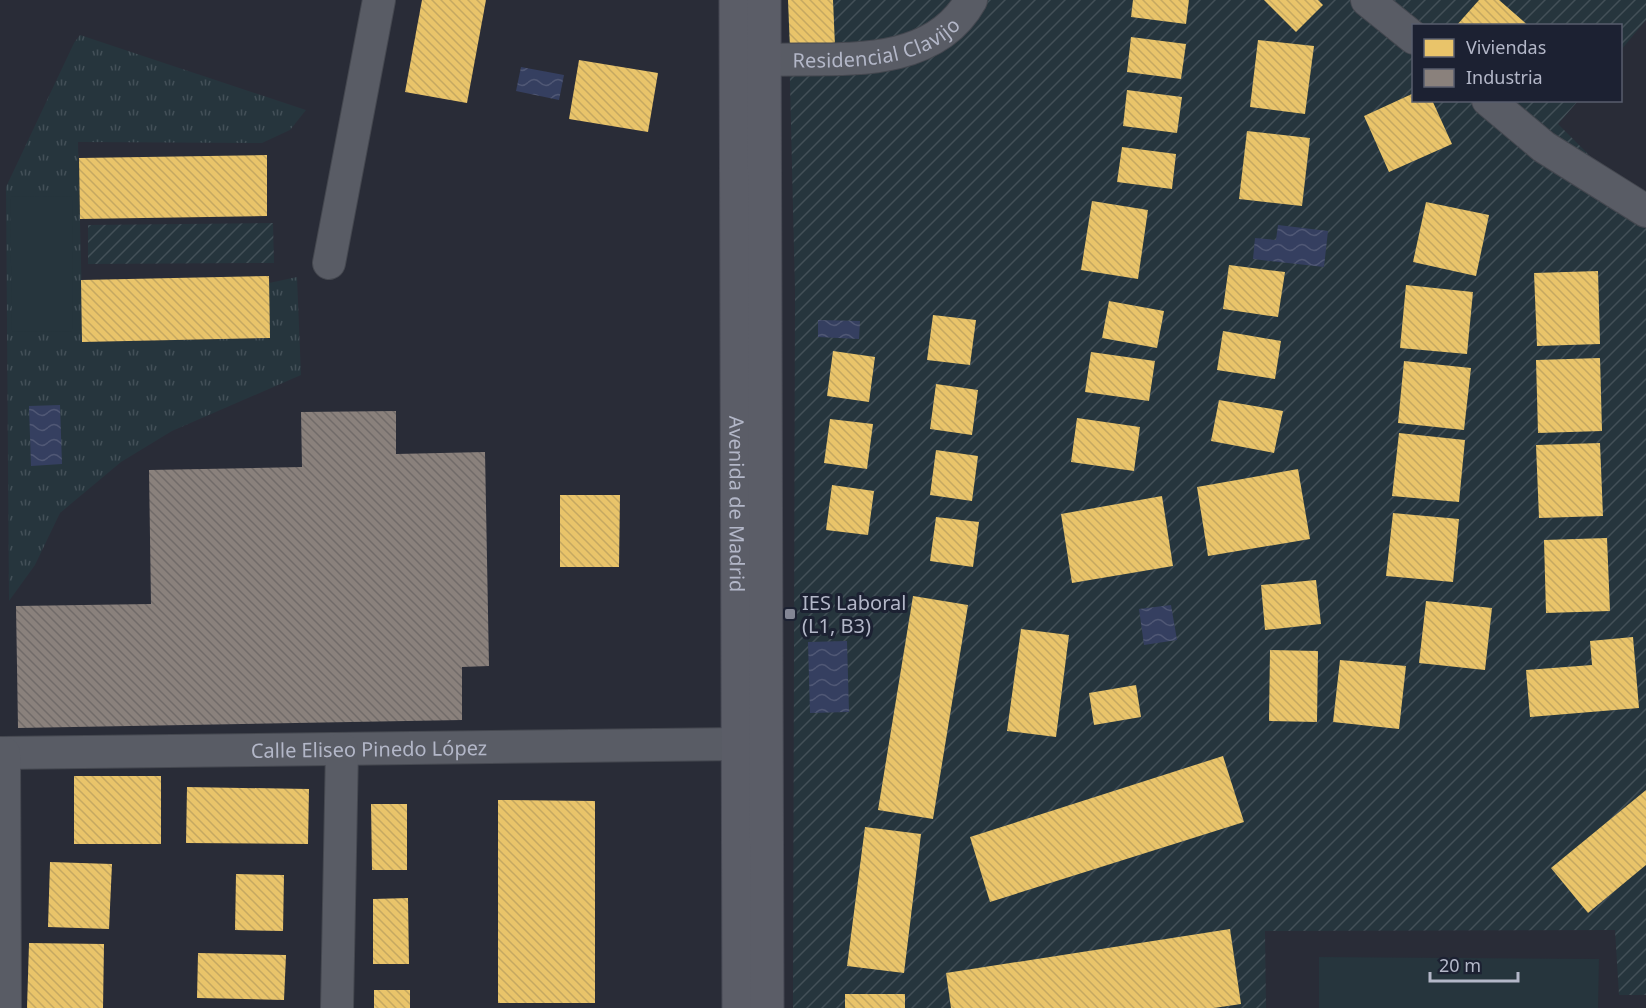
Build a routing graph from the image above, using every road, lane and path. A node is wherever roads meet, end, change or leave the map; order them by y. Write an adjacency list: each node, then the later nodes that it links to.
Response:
1 (379, 0): 10 (street)
2 (736, 0): 11 (main road, Avenida de Madrid)
3 (764, 0): 7 (main road, Avenida de Madrid)
4 (972, 0): 7 (street, Residencial Clavijo)
5 (1368, 0): 6 (street)
6 (1412, 37)
7 (765, 60): 17 (main road, Avenida de Madrid)
8 (1490, 102): 9 (street)
9 (1646, 211)
10 (329, 263)
11 (739, 744): 12 (street, Calle Eliseo Pinedo López); 16 (main road, Avenida de Madrid)
12 (342, 748): 13 (street, Calle Eliseo Pinedo López); 15 (street)
13 (2, 753): 14 (street)
14 (5, 1008)
15 (337, 1008)
16 (740, 1008)
17 (767, 1008)

